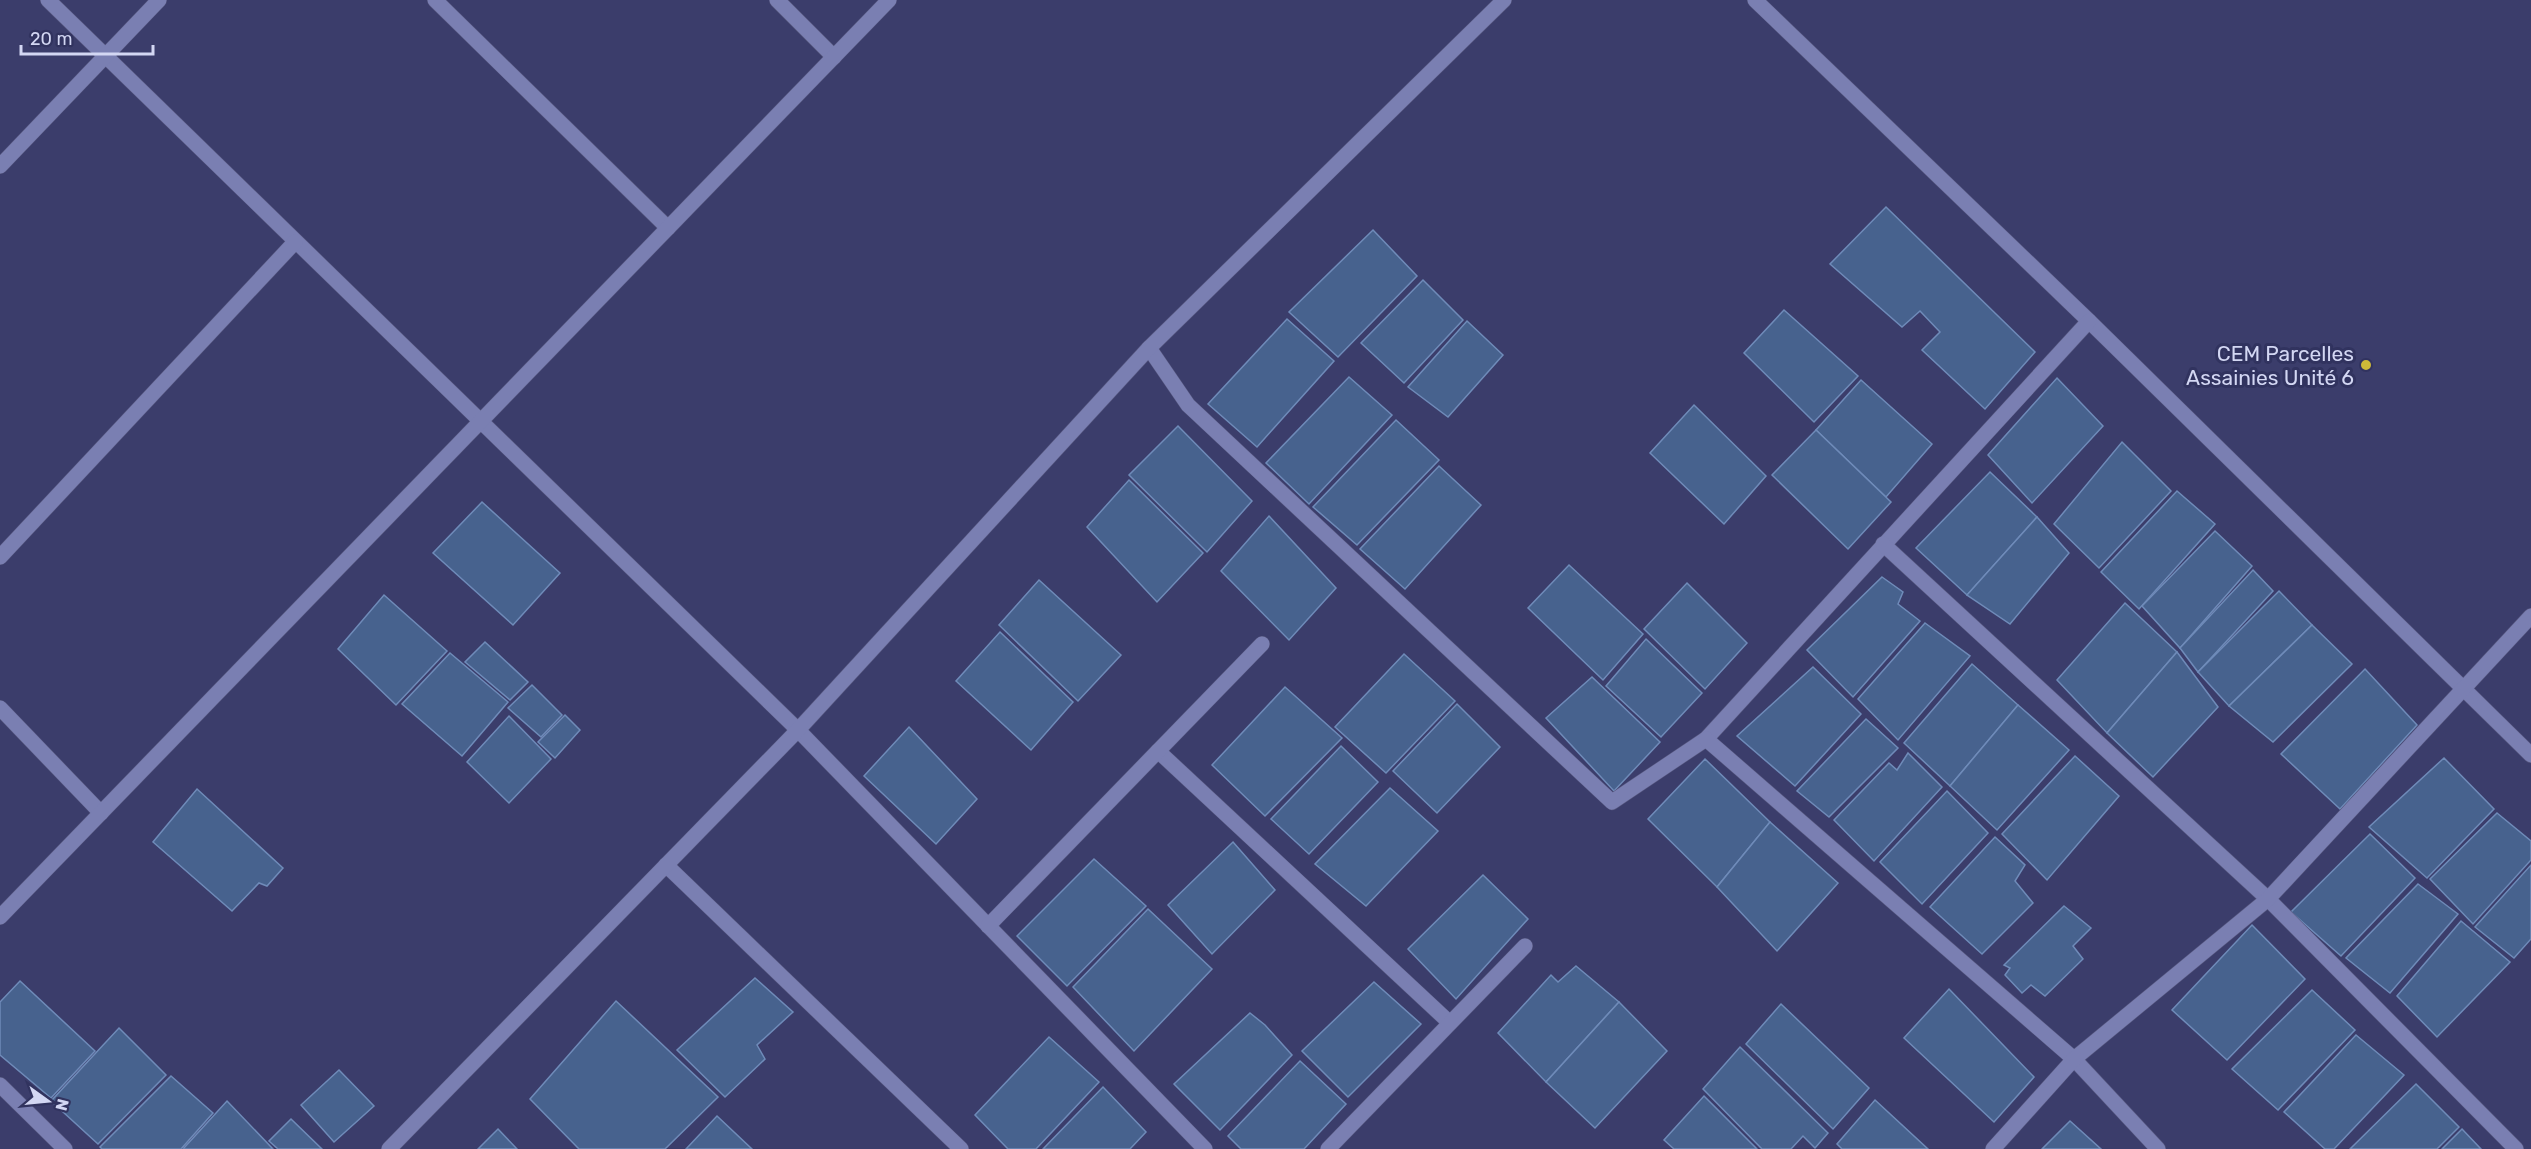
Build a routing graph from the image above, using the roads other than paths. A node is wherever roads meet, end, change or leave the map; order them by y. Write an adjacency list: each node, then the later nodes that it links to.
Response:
1 (48, 0): 8 (street)
2 (159, 0): 8 (street)
3 (435, 0): 11 (street)
4 (777, 0): 9 (street)
5 (889, 0): 9 (street)
6 (1504, 0): 14 (street)
7 (1755, 0): 13 (street)
8 (105, 56): 10 (street); 12 (street)
9 (834, 57): 11 (street)
10 (0, 166)
11 (668, 228): 15 (street)
12 (295, 242): 15 (street); 17 (street)
13 (2089, 321): 16 (street); 20 (street)
14 (1149, 348): 22 (street); 23 (street)
15 (480, 422): 22 (street); 26 (street)
16 (1883, 544): 23 (street); 28 (street)
17 (0, 557)
18 (2531, 616): 20 (street)
19 (1262, 644): 24 (street)
20 (2463, 688): 25 (street); 28 (street)
21 (0, 708): 26 (street)
22 (798, 730): 27 (street); 30 (street)
23 (1706, 739): 33 (street)
24 (1158, 751): 30 (street); 32 (street)
25 (2531, 755)
26 (101, 813): 29 (street)
27 (666, 865): 36 (street); 37 (street)
28 (2268, 899): 33 (street); 42 (street)
29 (0, 917)
30 (988, 926): 38 (street)
31 (1525, 946): 32 (street)
32 (1450, 1023): 39 (street)
33 (2074, 1059): 40 (street); 41 (street)
34 (0, 1085): 35 (street)
35 (65, 1149)
36 (389, 1149)
37 (961, 1149)
38 (1205, 1149)
39 (1328, 1149)
40 (1993, 1149)
41 (2158, 1149)
42 (2516, 1149)

